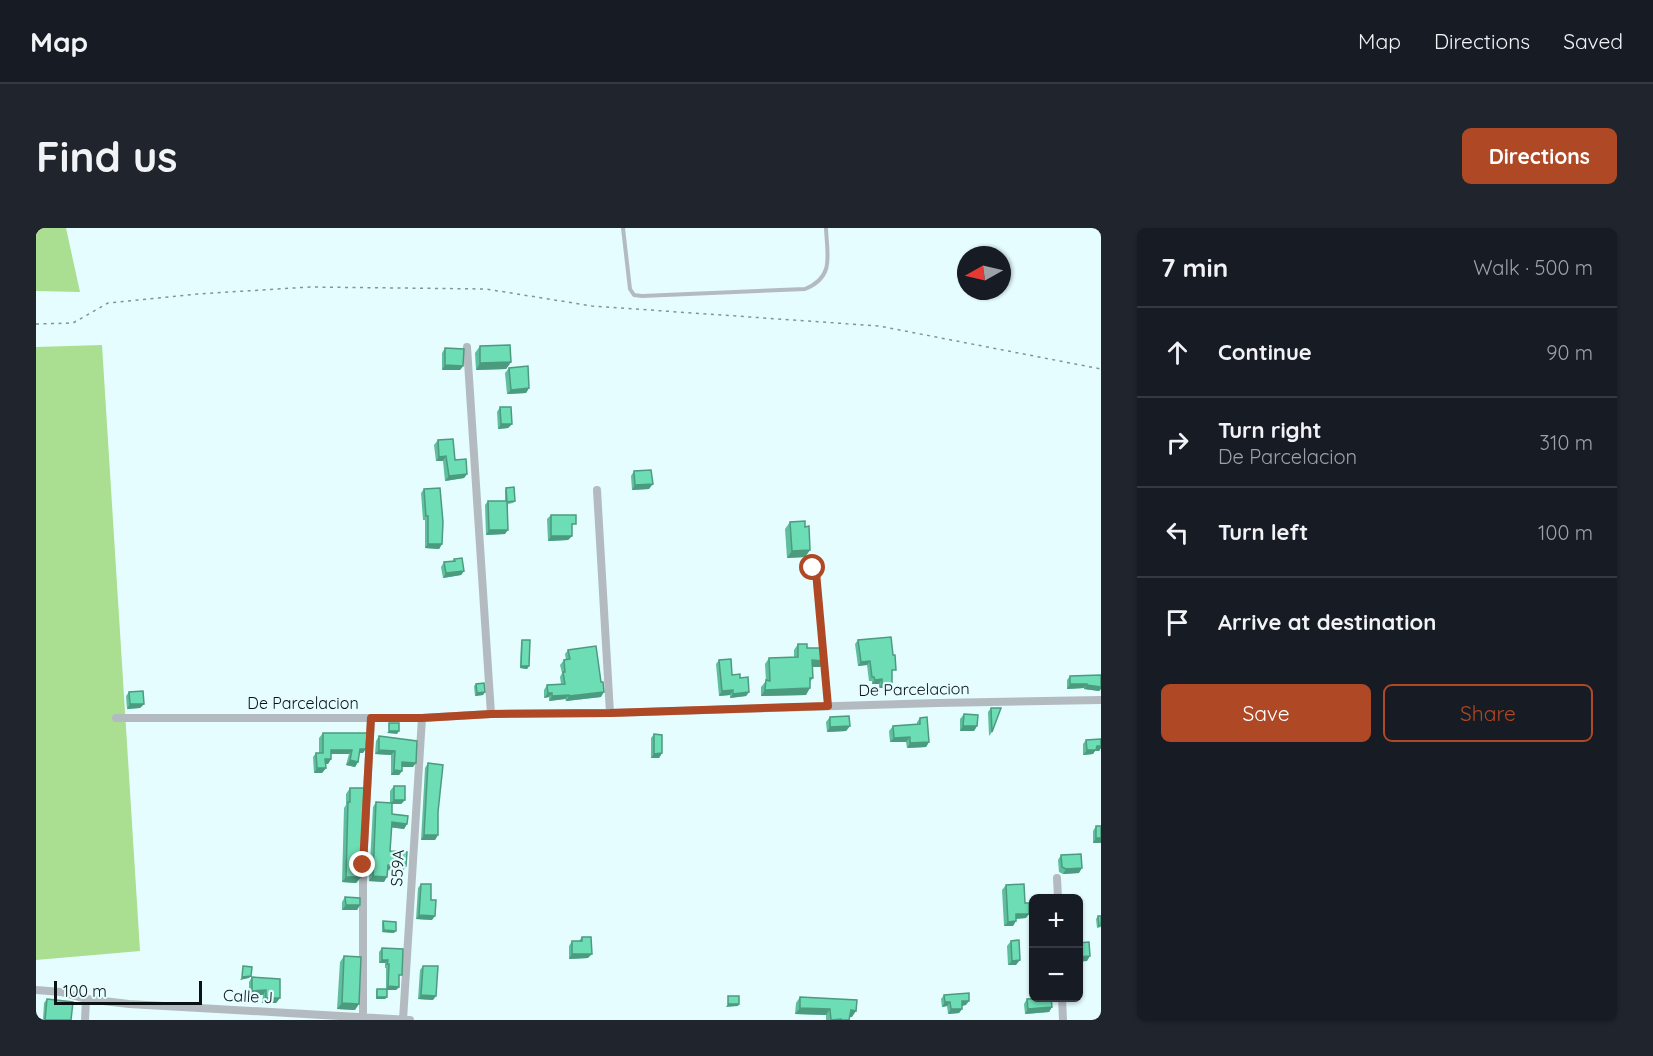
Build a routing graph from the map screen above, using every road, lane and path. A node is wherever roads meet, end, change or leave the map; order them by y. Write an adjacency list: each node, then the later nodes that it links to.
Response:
1 (623, 228): 2 (lane)
2 (826, 228)
3 (36, 324): 5 (path)
4 (467, 347): 11 (street)
5 (1101, 369)
6 (597, 490): 10 (street)
7 (803, 562): 9 (lane)
8 (1101, 700): 9 (street, De Parcelacion)
9 (828, 706): 10 (street, De Parcelacion)
10 (610, 713): 11 (street, De Parcelacion)
11 (491, 714): 14 (street, De Parcelacion)
12 (116, 718): 13 (street, De Parcelacion)
13 (371, 718): 14 (street, De Parcelacion); 20 (street)
14 (422, 718): 22 (street, S59A)
15 (1057, 878): 16 (street)
16 (1058, 894)
17 (36, 990): 18 (street, Calle J)
18 (86, 999): 20 (street, Calle J); 21 (street)
19 (1062, 1002): 24 (street)
20 (363, 1017): 22 (street, Calle J)
21 (85, 1020)
22 (403, 1020): 23 (street, Calle J)
23 (410, 1020)
24 (1063, 1020)

